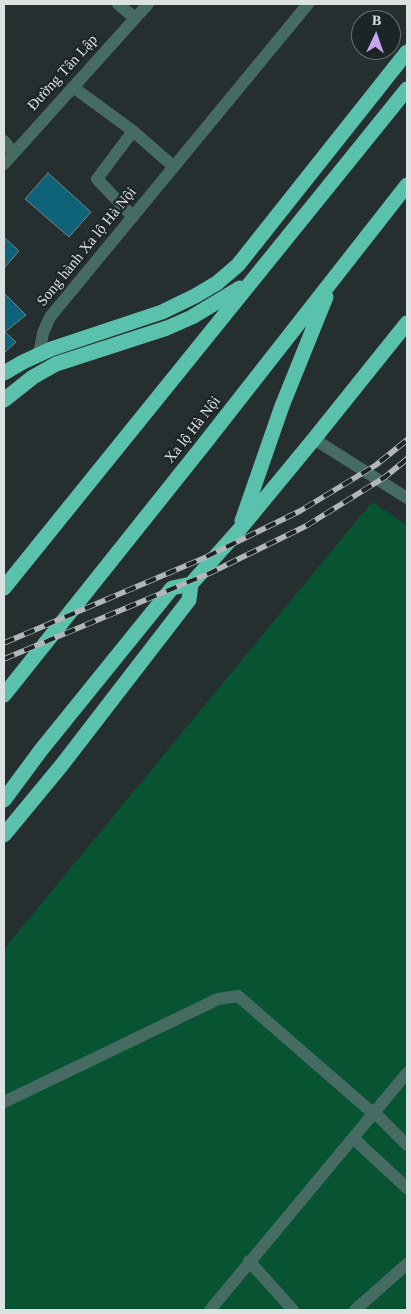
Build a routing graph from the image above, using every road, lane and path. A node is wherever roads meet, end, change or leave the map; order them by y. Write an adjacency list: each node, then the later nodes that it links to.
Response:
1 (118, 4): 4 (street)
2 (148, 4): 4 (street, Đường Tân Lập)
3 (308, 4): 12 (street, Song hành Xa lộ Hà Nội)
4 (134, 18): 6 (street, Đường Tân Lập)
5 (407, 52): 18 (highway)
6 (73, 87): 8 (street); 10 (street, Đường Tân Lập)
7 (407, 89): 16 (highway)
8 (133, 131): 12 (street); 14 (street)
9 (4, 141): 10 (street)
10 (14, 153): 11 (street, Đường Tân Lập)
11 (4, 164)
12 (174, 167): 14 (street, Song hành Xa lộ Hà Nội)
13 (407, 185): 15 (highway, Xa lộ Hà Nội)
14 (133, 217): 18 (street, Song hành Xa lộ Hà Nội)
15 (334, 279): 24 (highway); 27 (highway, Xa lộ Hà Nội)
16 (250, 282): 19 (highway); 26 (highway)
17 (407, 323): 22 (highway)
18 (39, 354): 19 (highway); 20 (highway)
19 (44, 370): 21 (highway)
20 (4, 374)
21 (4, 400)
22 (314, 439): 23 (street); 24 (highway)
23 (407, 498)
24 (239, 530): 25 (highway)
25 (191, 584): 28 (highway); 29 (highway)
26 (4, 588)
27 (4, 695)
28 (4, 800)
29 (5, 831)
30 (407, 1073): 32 (street)
31 (4, 1102): 32 (street)
32 (375, 1113): 33 (street); 34 (street)
33 (354, 1138): 35 (street); 36 (street)
34 (407, 1144)
35 (407, 1188)
36 (249, 1261): 38 (street); 39 (street)
37 (407, 1264): 40 (street)
38 (210, 1310)
39 (293, 1310)
40 (355, 1310)

